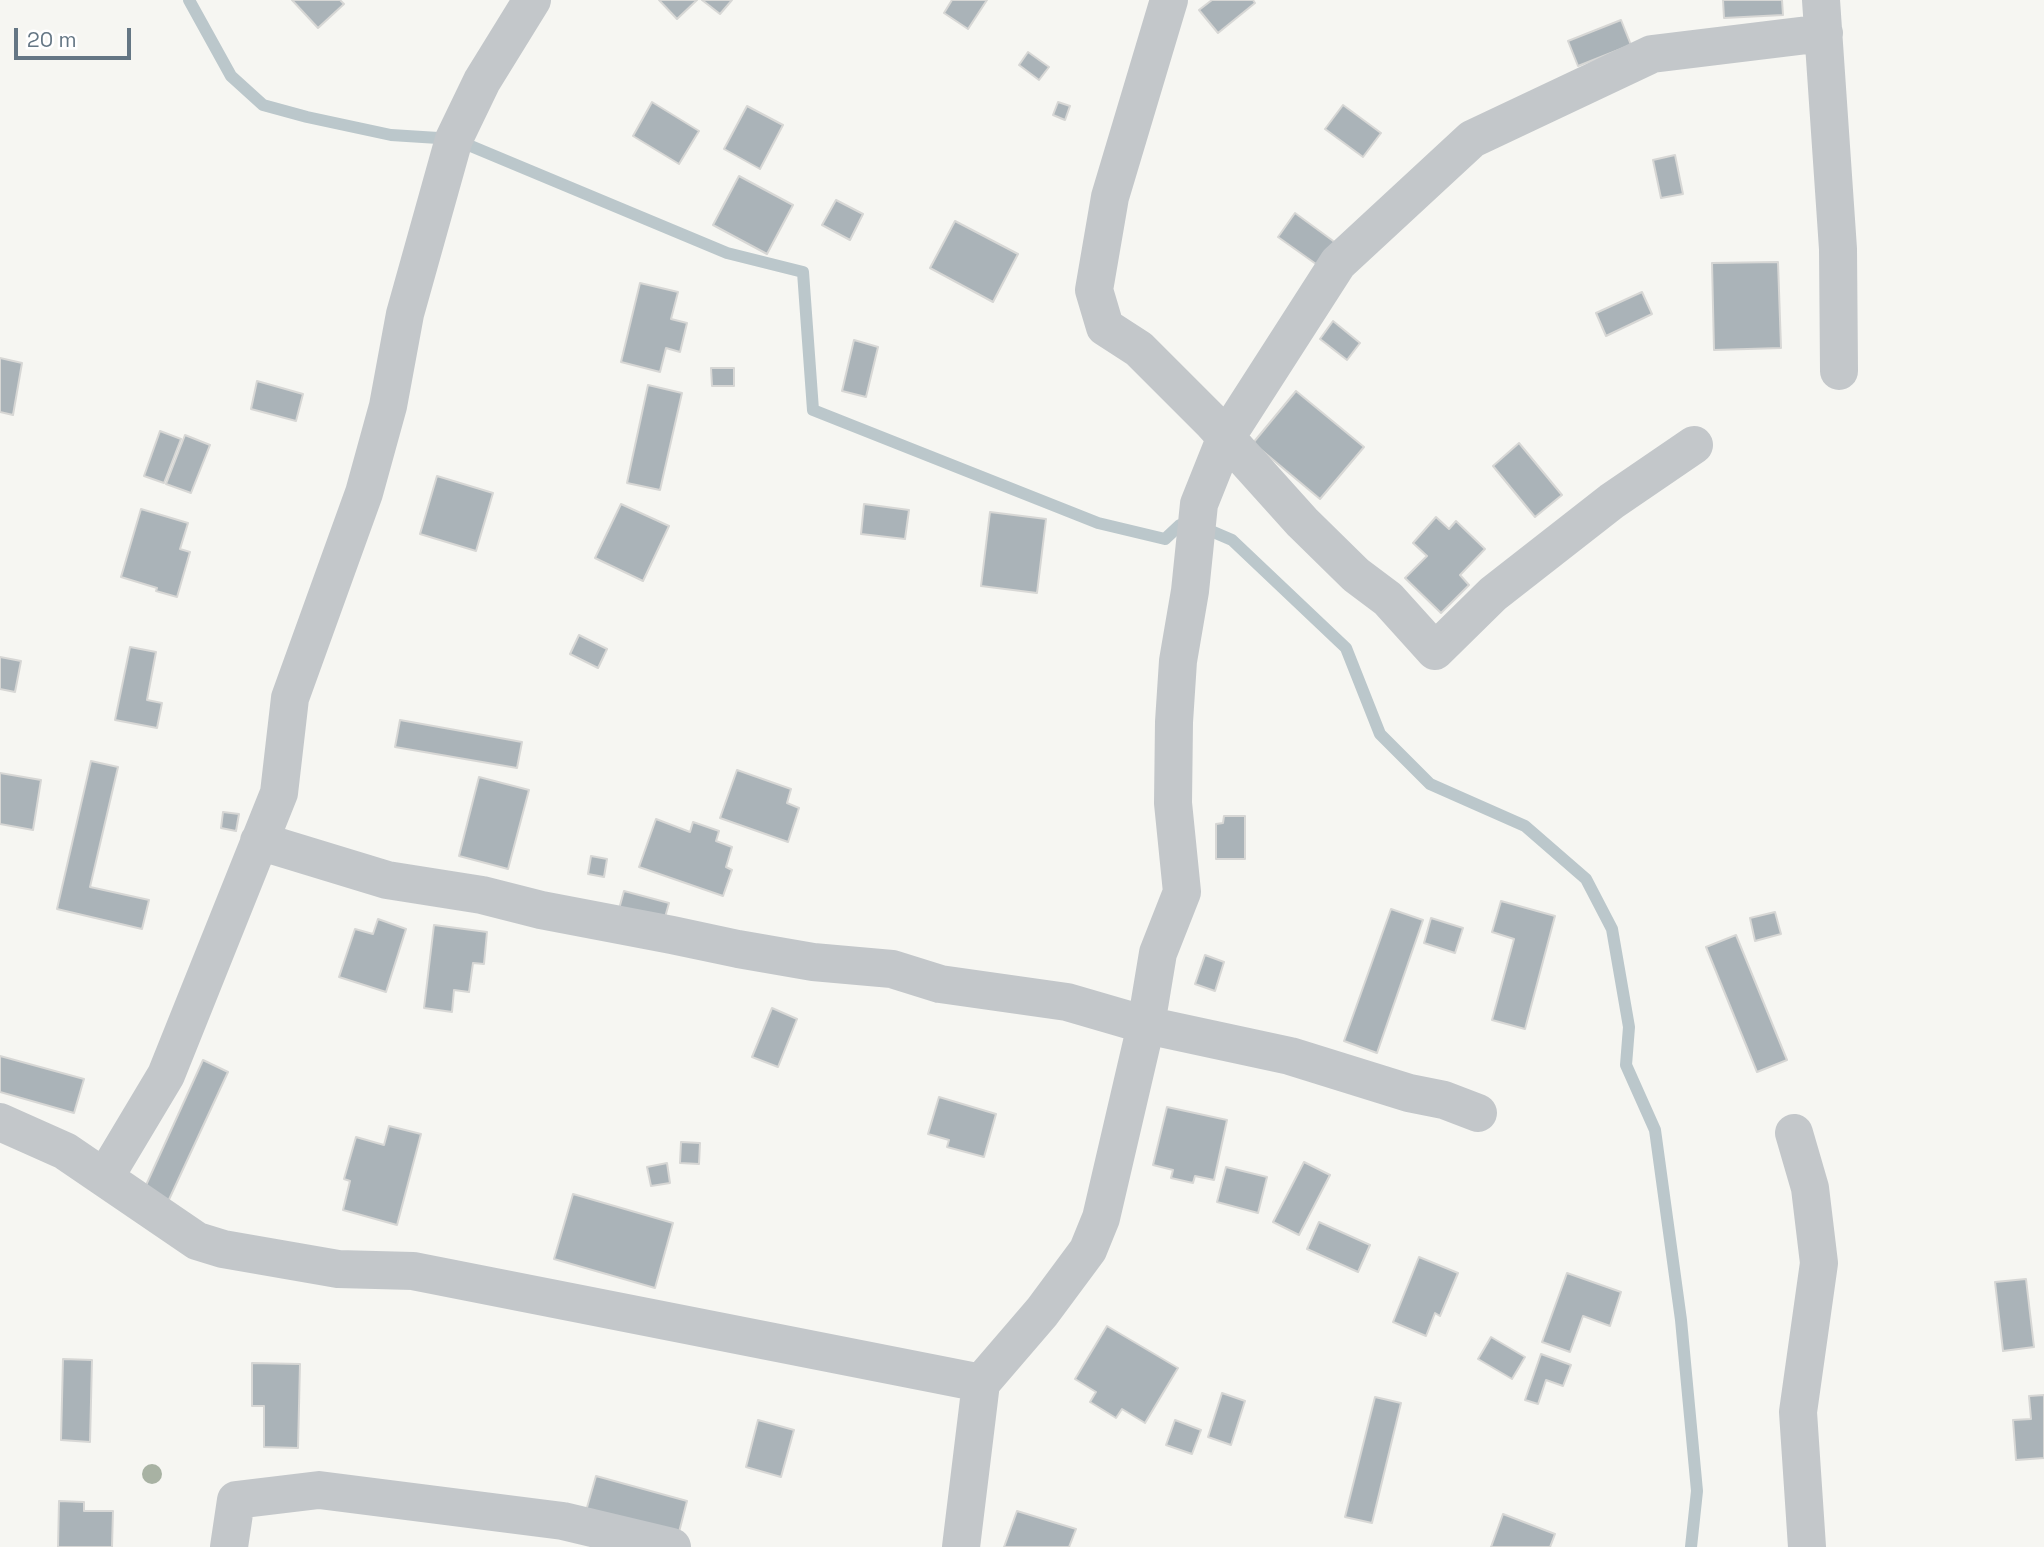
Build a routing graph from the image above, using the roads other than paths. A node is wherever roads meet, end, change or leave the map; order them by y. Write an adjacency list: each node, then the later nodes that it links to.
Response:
1 (532, 0): 7 (street)
2 (1169, 0): 5 (street)
3 (1822, 17): 4 (street); 5 (street)
4 (1839, 371)
5 (1225, 439): 6 (street); 8 (street)
6 (1694, 445)
7 (259, 841): 8 (street); 12 (street)
8 (1146, 1025): 9 (street); 13 (street)
9 (1478, 1113)
10 (0, 1122): 12 (street)
11 (1794, 1133): 17 (street)
12 (105, 1177): 13 (street)
13 (981, 1382): 16 (street)
14 (229, 1547): 15 (street)
15 (672, 1547)
16 (961, 1547)
17 (1807, 1547)

